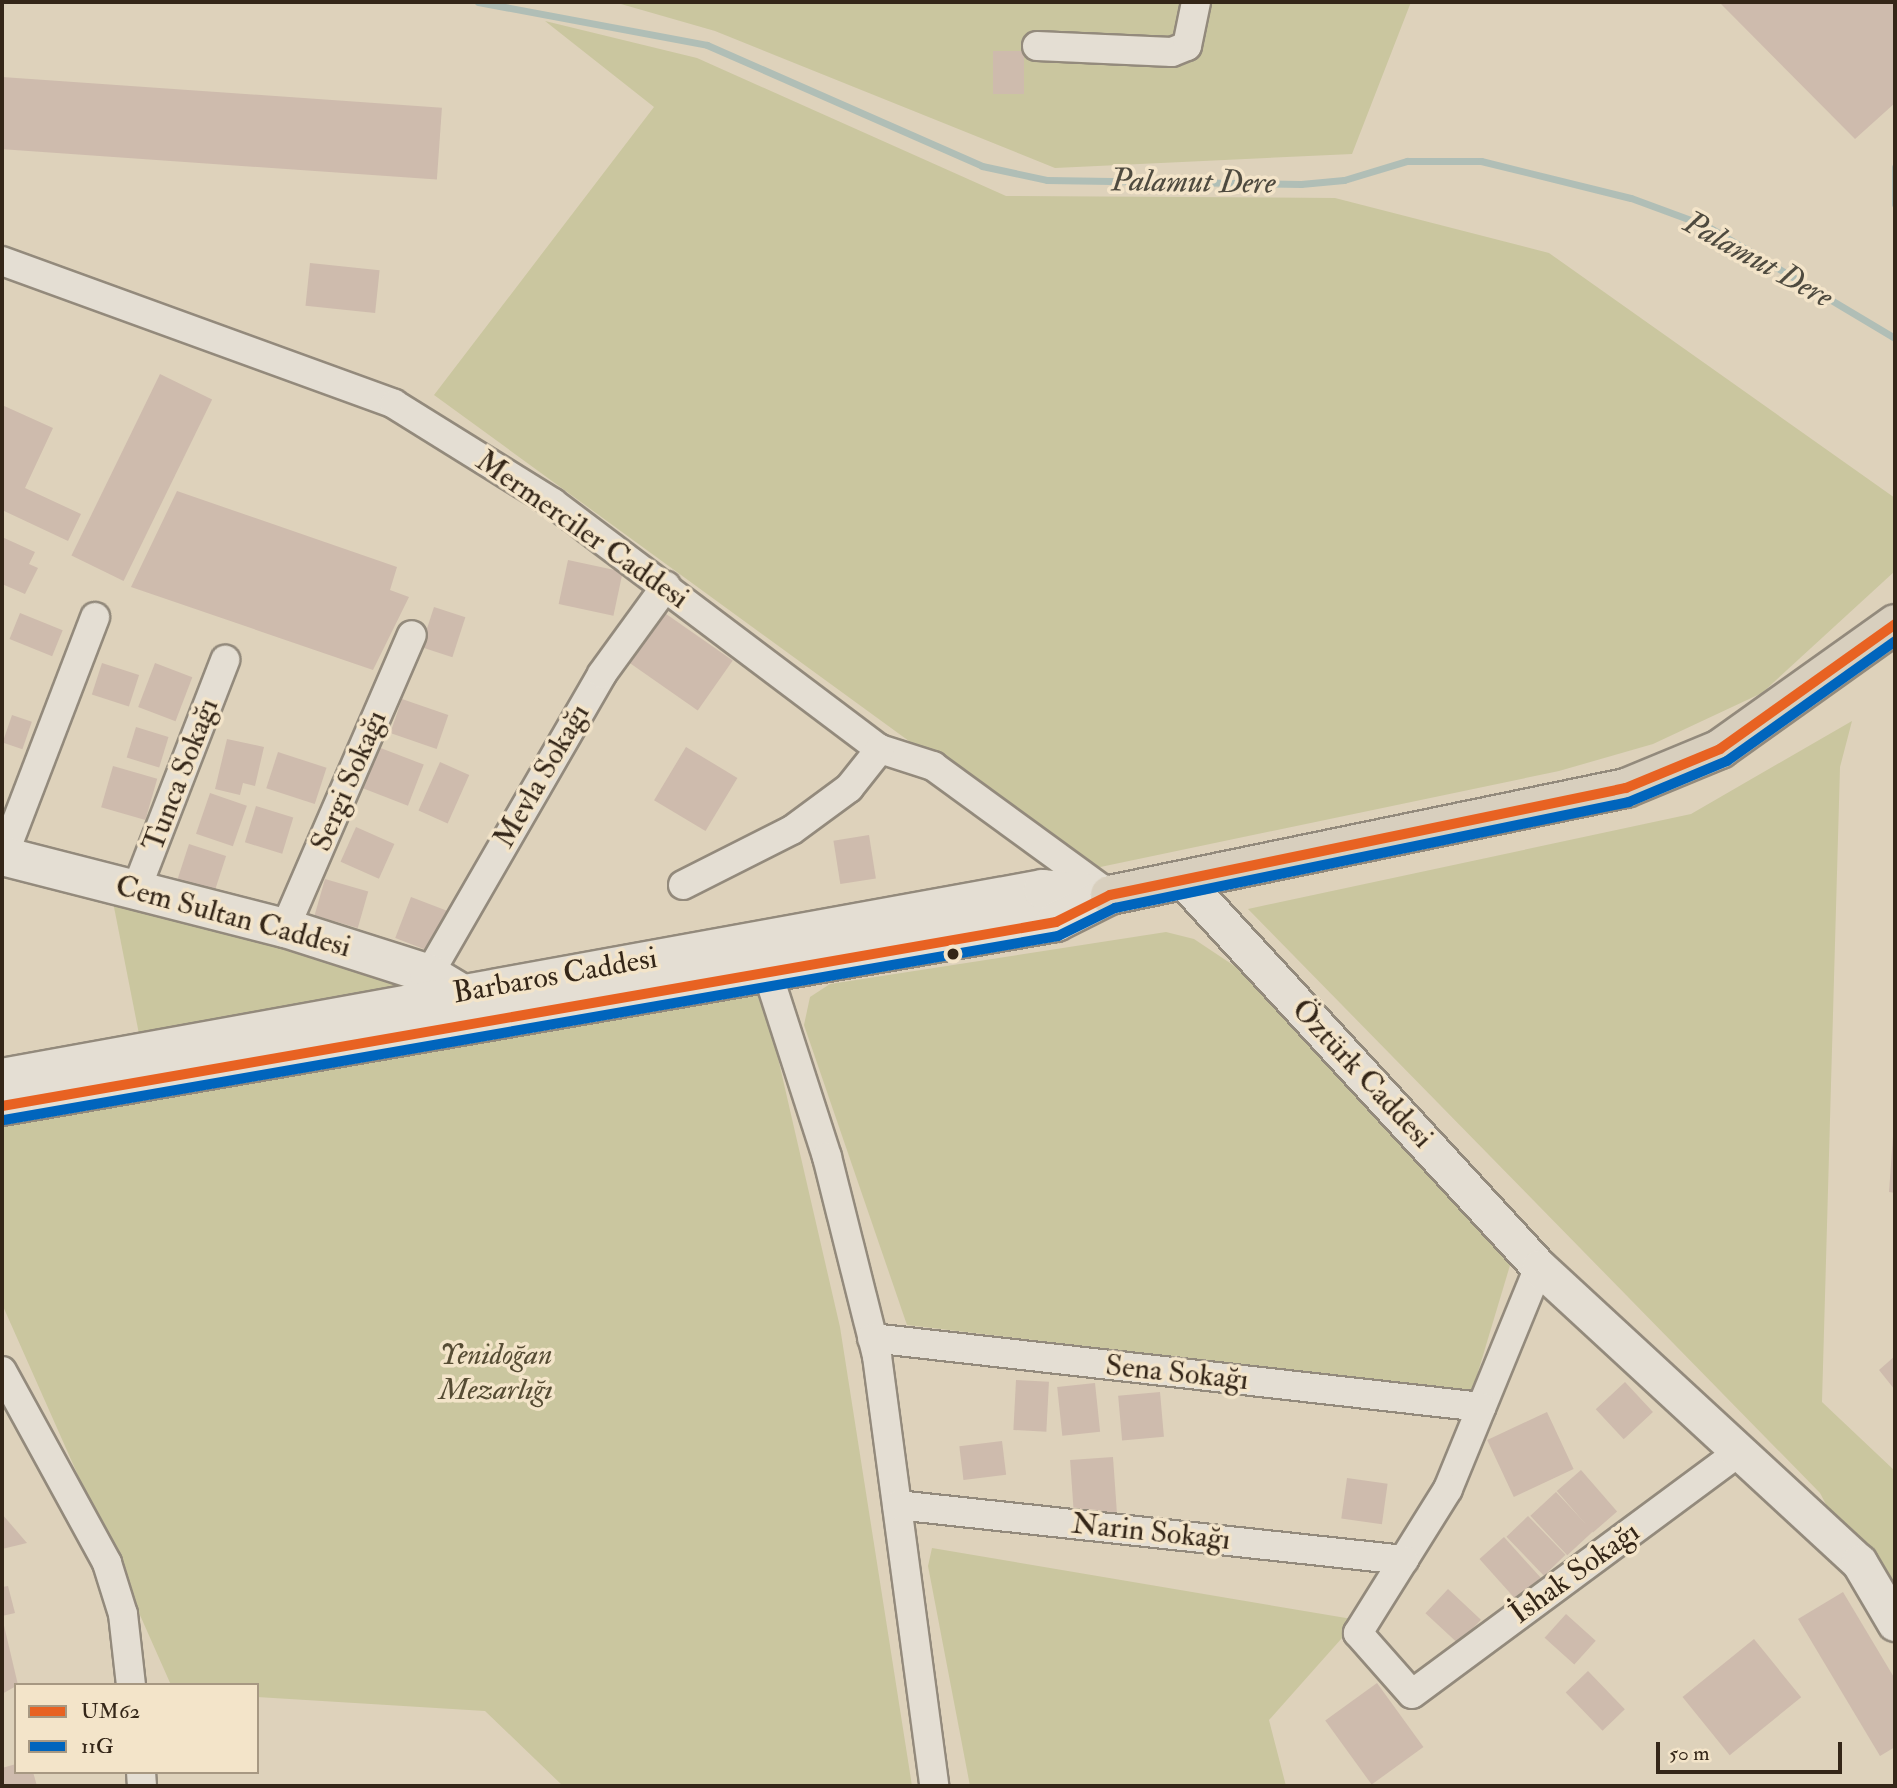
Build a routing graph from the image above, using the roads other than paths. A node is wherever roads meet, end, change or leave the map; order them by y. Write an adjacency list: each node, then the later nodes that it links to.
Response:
1 (1196, 2): 2 (street)
2 (1037, 46)
3 (2, 261): 4 (street, Mermerciler Caddesi)
4 (666, 586): 9 (street, Mermerciler Caddesi); 17 (street, Mevla Sokağı)
5 (95, 617): 10 (street)
6 (1895, 624): 11 (main road, Barbaros Caddesi)
7 (412, 635): 15 (street, Sergi Sokağı)
8 (225, 660): 13 (street, Tunca Sokağı)
9 (880, 749): 12 (street); 14 (street, Mermerciler Caddesi)
10 (2, 857): 13 (main road, Cem Sultan Caddesi)
11 (1184, 881): 14 (main road, Barbaros Caddesi); 20 (street, Öztürk Caddesi)
12 (683, 885)
13 (136, 890): 15 (main road, Cem Sultan Caddesi)
14 (1110, 895): 16 (main road, Barbaros Caddesi)
15 (285, 928): 17 (main road, Cem Sultan Caddesi)
16 (767, 955): 17 (main road, Barbaros Caddesi); 21 (street)
17 (451, 996): 18 (main road, Barbaros Caddesi); 19 (main road, Barbaros Caddesi)
18 (2, 1077)
19 (2, 1106)
20 (1539, 1267): 23 (street); 24 (street, Öztürk Caddesi)
21 (872, 1338): 23 (street, Sena Sokağı); 25 (street)
22 (2, 1371): 28 (street)
23 (1481, 1407): 26 (street)
24 (1738, 1453): 26 (street, İshak Sokağı); 27 (street, Öztürk Caddesi)
25 (897, 1505): 26 (street, Narin Sokağı); 29 (street)
26 (1404, 1559)
27 (1895, 1623)
28 (131, 1683)
29 (934, 1786)

